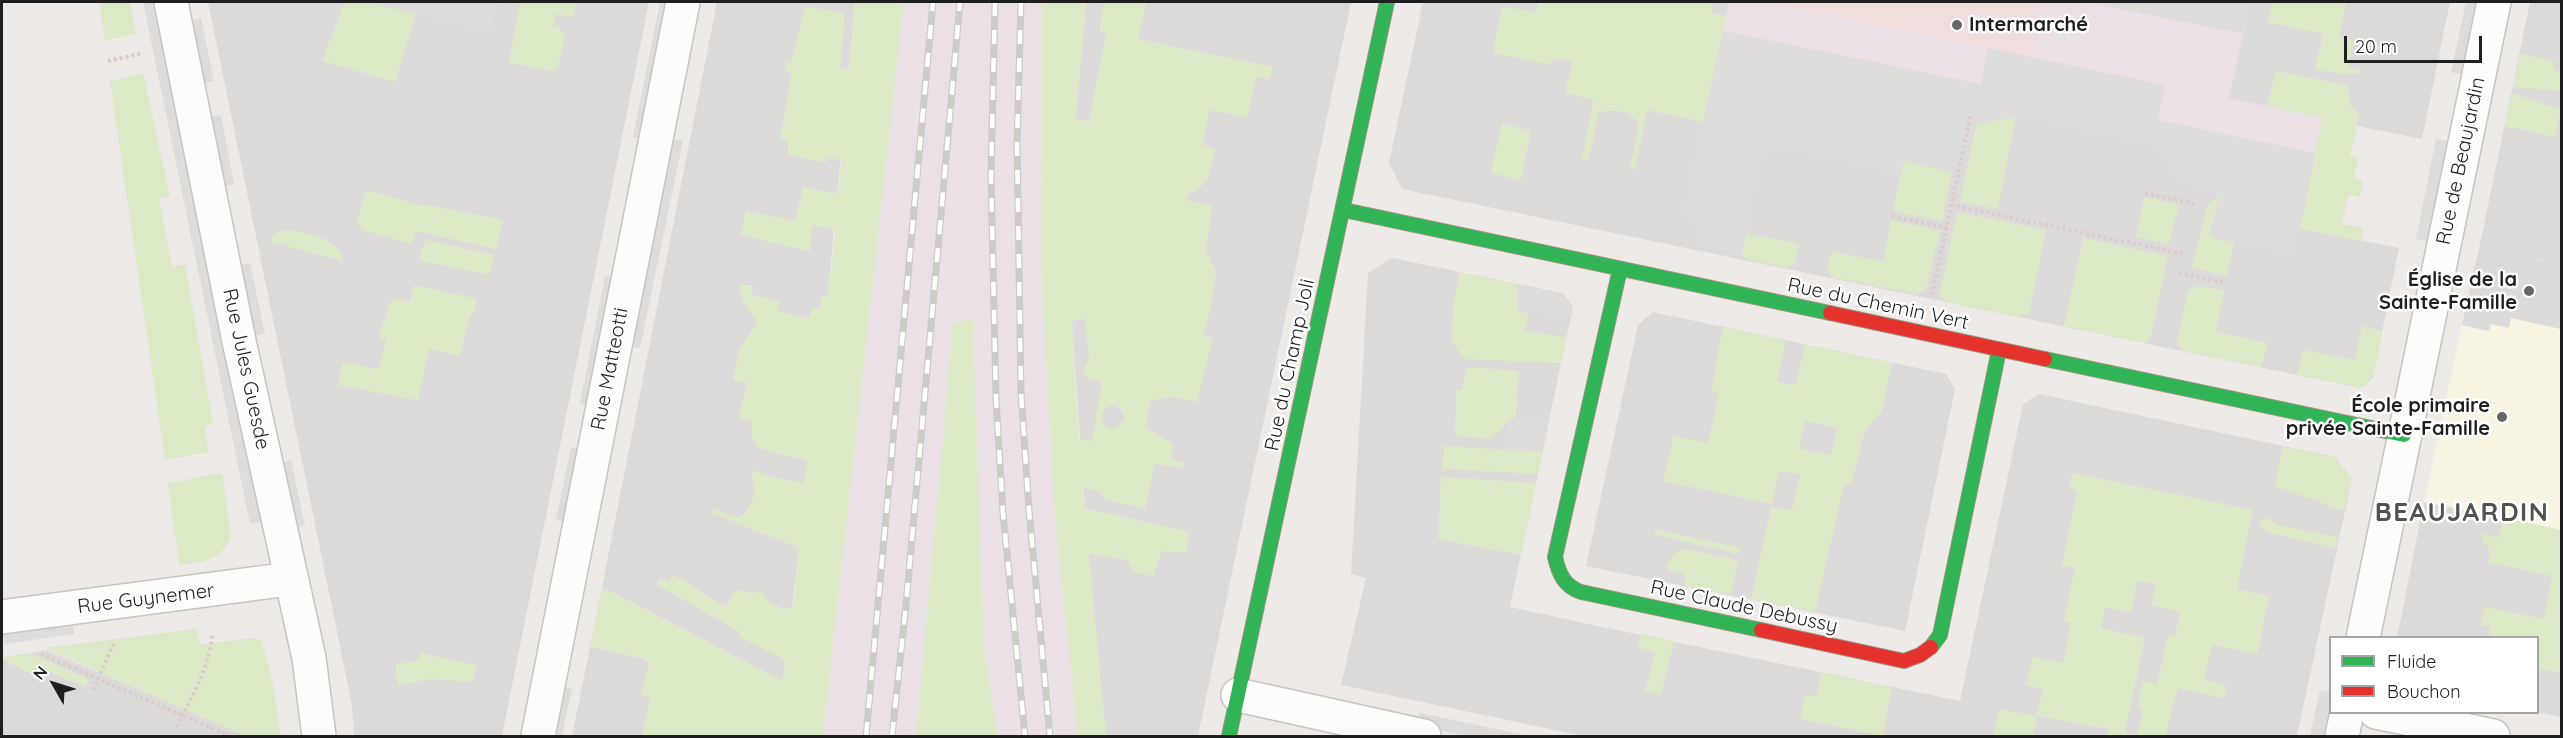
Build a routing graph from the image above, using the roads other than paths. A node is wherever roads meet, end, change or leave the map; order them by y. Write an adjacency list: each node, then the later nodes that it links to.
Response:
1 (171, 2): 9 (street, Rue Jules Guesde)
2 (683, 2): 16 (street, Rue Matteotti)
3 (1387, 2): 5 (street, Rue du Champ Joli)
4 (2494, 2): 8 (street, Rue de Beaujardin)
5 (1344, 210): 6 (street, Rue du Chemin Vert); 12 (street, Rue du Champ Joli)
6 (1620, 269): 7 (street, Rue du Chemin Vert); 7 (street, Rue Claude Debussy)
7 (1999, 350): 8 (street, Rue du Chemin Vert)
8 (2404, 435): 11 (street, Rue de Beaujardin)
9 (290, 579): 10 (street, Rue Guynemer); 15 (street, Rue Jules Guesde)
10 (2, 617)
11 (2362, 636)
12 (1238, 695): 17 (street, Rue du Champ Joli); 18 (street)
13 (2347, 714): 19 (street)
14 (2386, 714): 20 (street)
15 (320, 736)
16 (537, 736)
17 (1229, 736)
18 (1424, 736)
19 (2342, 736)
20 (2493, 736)

